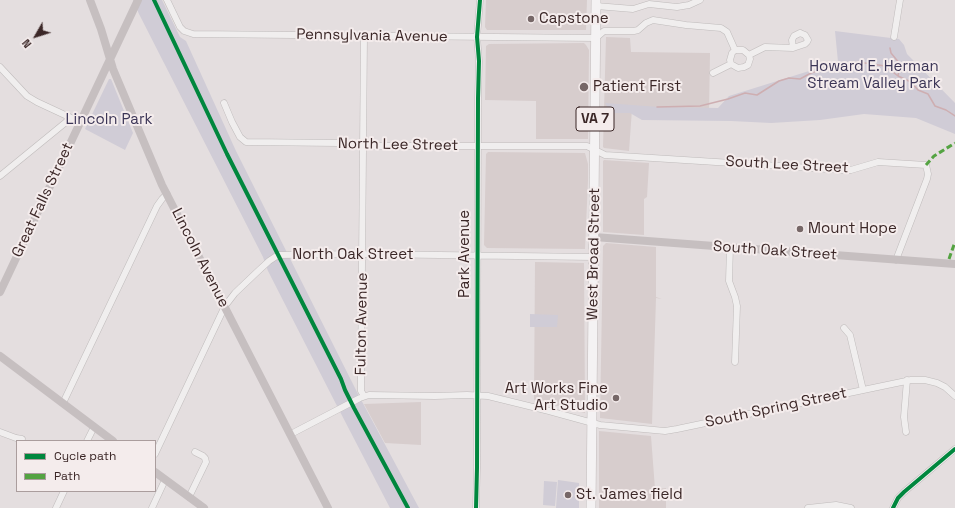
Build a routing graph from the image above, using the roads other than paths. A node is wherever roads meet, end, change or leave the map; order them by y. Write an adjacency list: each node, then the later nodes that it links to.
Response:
1 (90, 0): 15 (street, Lincoln Avenue)
2 (138, 0): 15 (street, Great Falls Street)
3 (167, 0): 8 (street, Pennsylvania Avenue)
4 (480, 0): 9 (street, Park Avenue)
5 (700, 0): 7 (street)
6 (900, 0): 10 (street)
7 (596, 3): 11 (main road, West Broad Street / VA 7)
8 (364, 36): 9 (street, Pennsylvania Avenue); 22 (street, Fulton Avenue)
9 (477, 37): 11 (street, Pennsylvania Avenue); 23 (street, Park Avenue)
10 (894, 37)
11 (596, 38): 13 (street); 24 (main road, West Broad Street / VA 7)
12 (793, 48): 14 (street)
13 (736, 50): 14 (street); 16 (street)
14 (749, 55): 16 (street)
15 (109, 59): 21 (street, Great Falls Street); 26 (street, Lincoln Avenue)
16 (731, 64): 18 (street)
17 (1, 69): 20 (street)
18 (713, 73)
19 (224, 104): 22 (street, North Lee Street)
20 (71, 118): 21 (street); 25 (street)
21 (80, 122): 34 (street, Great Falls Street)
22 (363, 146): 23 (street, North Lee Street); 29 (street, Fulton Avenue)
23 (478, 146): 24 (street, North Lee Street); 30 (street, Park Avenue)
24 (595, 150): 27 (main road, West Broad Street / VA 7); 32 (street, South Lee Street)
25 (0, 176)
26 (167, 194): 35 (street, Lincoln Avenue); 44 (street)
27 (594, 237): 28 (street, South Oak Street); 31 (main road, West Broad Street / VA 7)
28 (730, 247): 32 (street, South Oak Street); 38 (street)
29 (362, 254): 30 (street, North Oak Street); 35 (street, North Oak Street); 42 (street, Fulton Avenue)
30 (477, 255): 31 (street, North Oak Street); 41 (street, Park Avenue)
31 (594, 257): 45 (main road, West Broad Street / VA 7)
32 (896, 260): 33 (street, South Oak Street)
33 (953, 264)
34 (0, 292)
35 (225, 306): 49 (street, Lincoln Avenue); 54 (street, North Oak Street)
36 (844, 328): 40 (street)
37 (0, 356): 44 (street)
38 (735, 362)
39 (907, 380): 40 (street, South Spring Street); 43 (street, South Spring Street); 48 (street)
40 (863, 390): 45 (street, South Spring Street)
41 (477, 395): 42 (street, South Spring Street); 45 (street, South Spring Street); 64 (street, Park Avenue)
42 (364, 396): 49 (street)
43 (955, 396)
44 (63, 403): 46 (street)
45 (592, 423): 65 (main road, West Broad Street / VA 7)
46 (94, 427): 51 (street); 52 (street)
47 (0, 432): 50 (street)
48 (906, 432)
49 (291, 434): 63 (street, Lincoln Avenue)
50 (22, 439)
51 (88, 440)
52 (112, 440)
53 (955, 449): 68 (street)
54 (156, 452)
55 (195, 452): 59 (street)
56 (156, 473): 57 (street)
57 (166, 480): 59 (street); 61 (street)
58 (64, 492): 60 (street)
59 (189, 497): 62 (street)
60 (56, 508)
61 (152, 508)
62 (204, 508)
63 (328, 508)
64 (476, 508)
65 (591, 508)
66 (808, 508): 67 (street)
67 (851, 508)
68 (893, 508)

